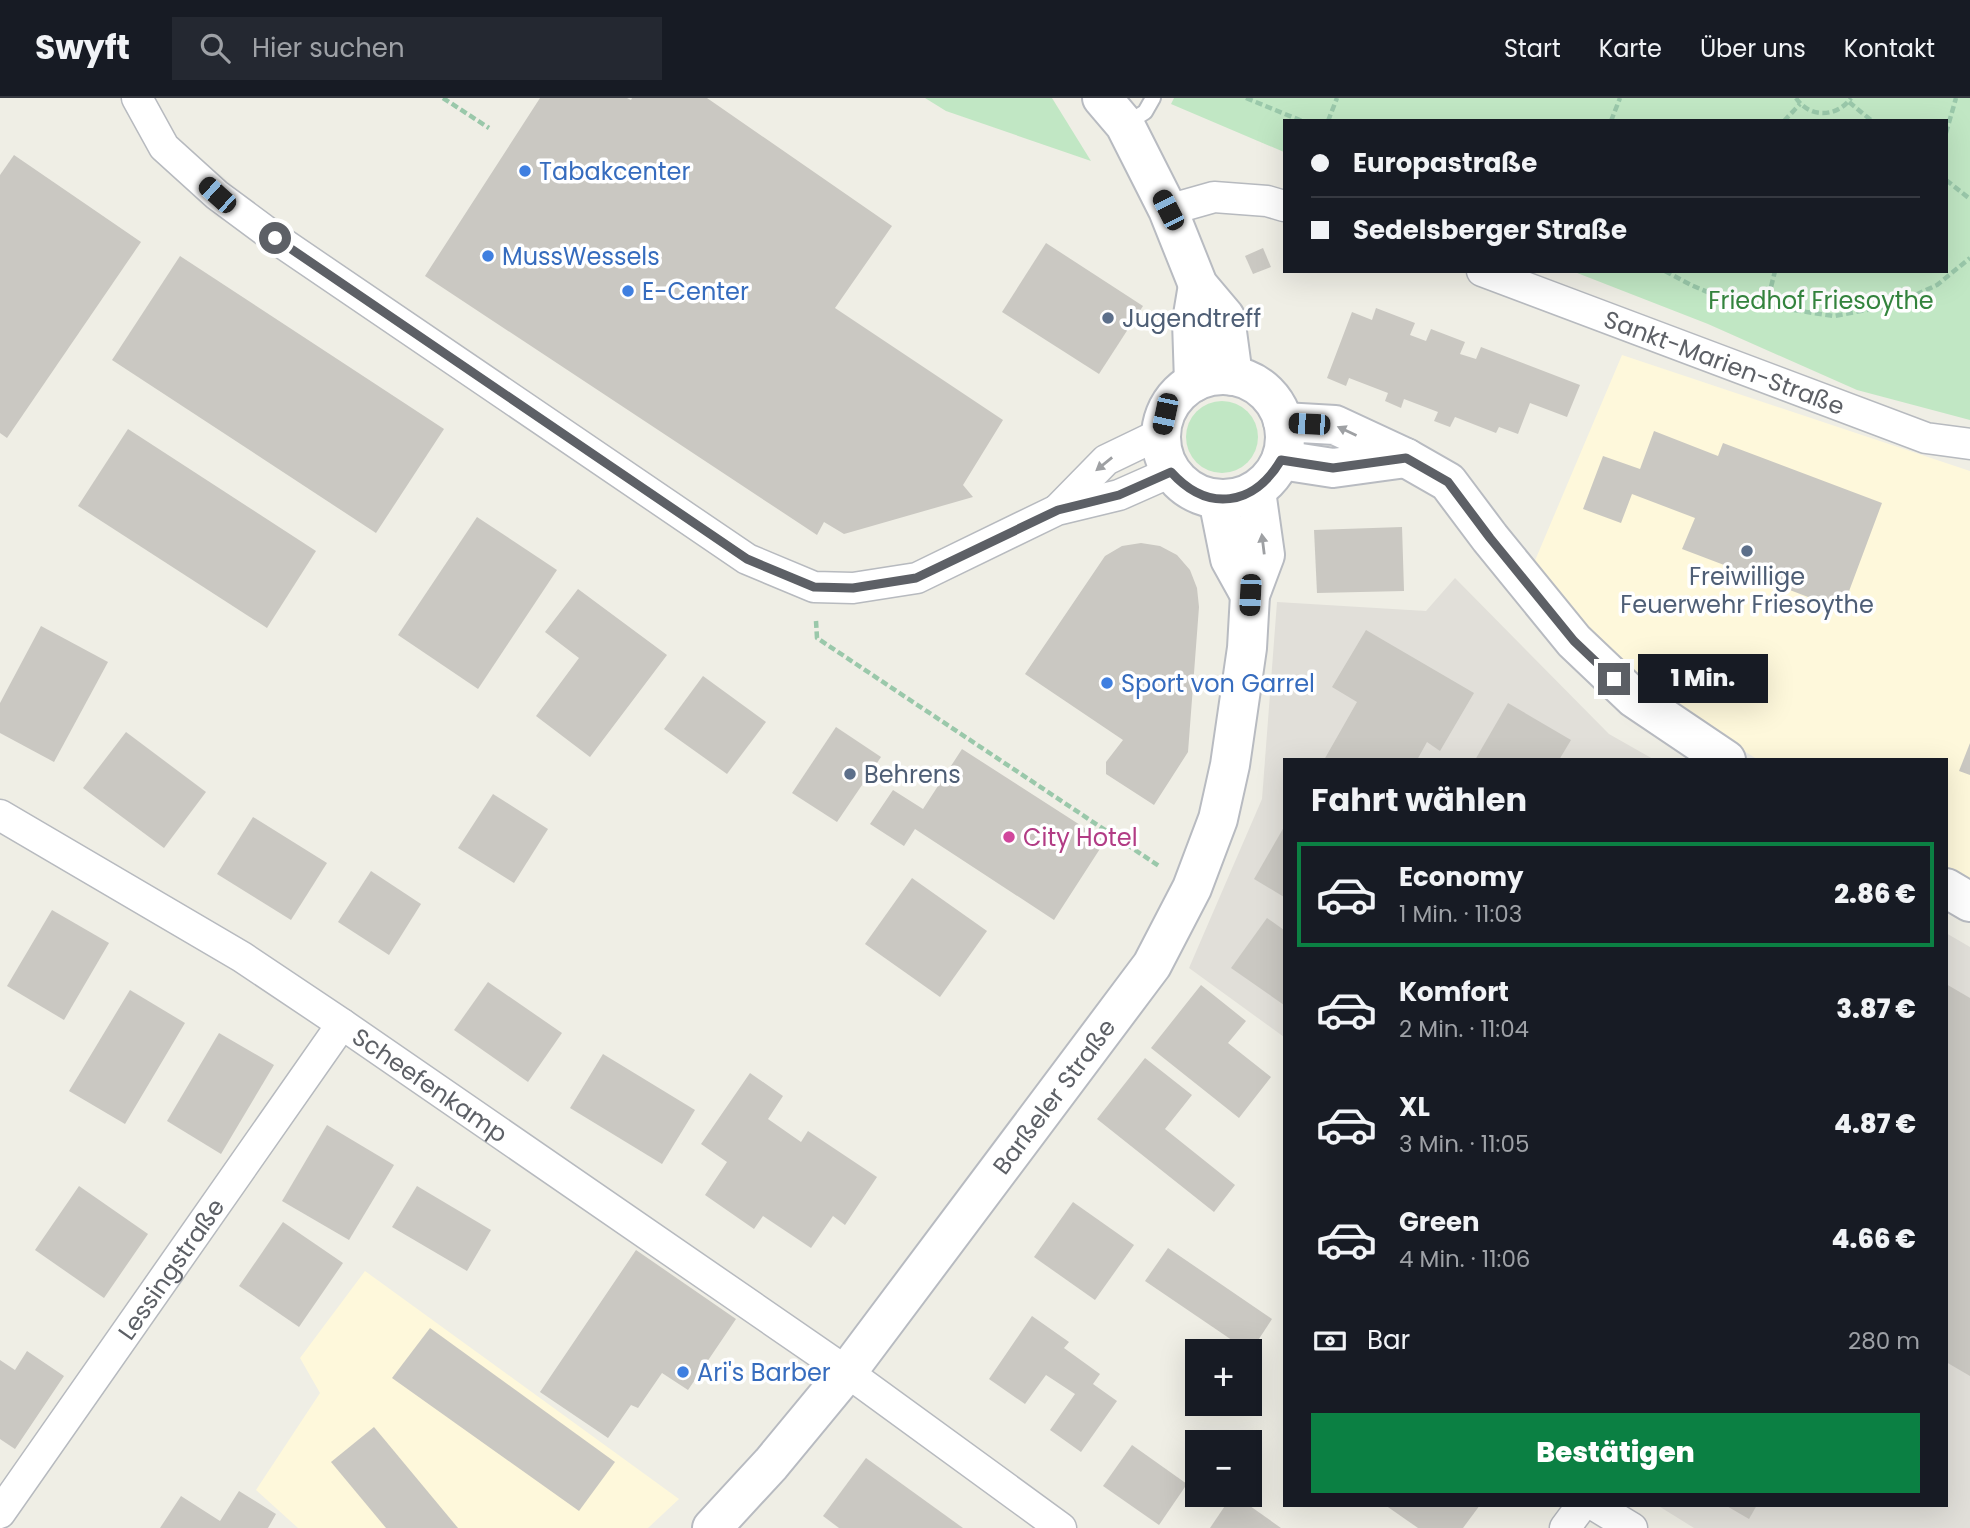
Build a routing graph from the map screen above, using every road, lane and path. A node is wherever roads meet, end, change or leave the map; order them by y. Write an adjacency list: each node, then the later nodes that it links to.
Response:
1 (137, 98): 40 (street)
2 (443, 98): 17 (path)
3 (1153, 98): 11 (lane)
4 (1246, 98): 12 (path)
5 (1337, 98): 13 (path)
6 (1620, 98): 14 (path)
7 (1796, 98): 10 (path)
8 (1956, 98): 18 (path)
9 (1850, 100): 10 (path); 16 (path)
10 (1800, 104): 15 (path)
11 (1114, 112): 22 (street)
12 (1297, 119)
13 (1329, 119)
14 (1612, 119)
15 (1786, 119)
16 (1870, 119)
17 (489, 128)
18 (1948, 130)
19 (1948, 182): 20 (path)
20 (1970, 199)
21 (1283, 206): 22 (street)
22 (1168, 210): 27 (street)
23 (1970, 258): 28 (path)
24 (1487, 273): 33 (street, Sankt-Marien-Straße)
25 (1669, 273): 28 (path)
26 (1774, 273): 28 (path)
27 (1198, 285): 29 (street); 30 (street)
28 (1766, 307)
29 (1233, 376): 30 (street); 31 (street)
30 (1194, 382): 32 (street)
31 (1283, 422): 34 (street, one-way to 31); 35 (street)
32 (1160, 434): 36 (street); 39 (street, one-way to 39)
33 (1970, 444)
34 (1406, 458): 35 (street); 42 (street)
35 (1281, 460): 37 (street)
36 (1171, 472): 38 (street); 39 (street)
37 (1256, 491): 38 (street); 41 (street, Barßeler Straße, one-way to 37)
38 (1218, 499): 41 (street)
39 (1058, 510): 40 (street)
40 (814, 587): 44 (path)
41 (1250, 595): 44 (street, Barßeler Straße)
42 (1723, 758)
43 (0, 815): 47 (street, Scheefenkamp)
44 (1192, 888): 48 (street, Barßeler Straße)
45 (1948, 889): 46 (street)
46 (1970, 902)
47 (342, 1024): 48 (street, Scheefenkamp); 51 (street, Lessingstraße)
48 (847, 1372): 52 (street, Barßeler Straße); 53 (street, Scheefenkamp)
49 (1580, 1507): 54 (street)
50 (1597, 1507): 55 (street)
51 (0, 1513)
52 (712, 1528)
53 (1061, 1528)
54 (1565, 1528)
55 (1632, 1528)

